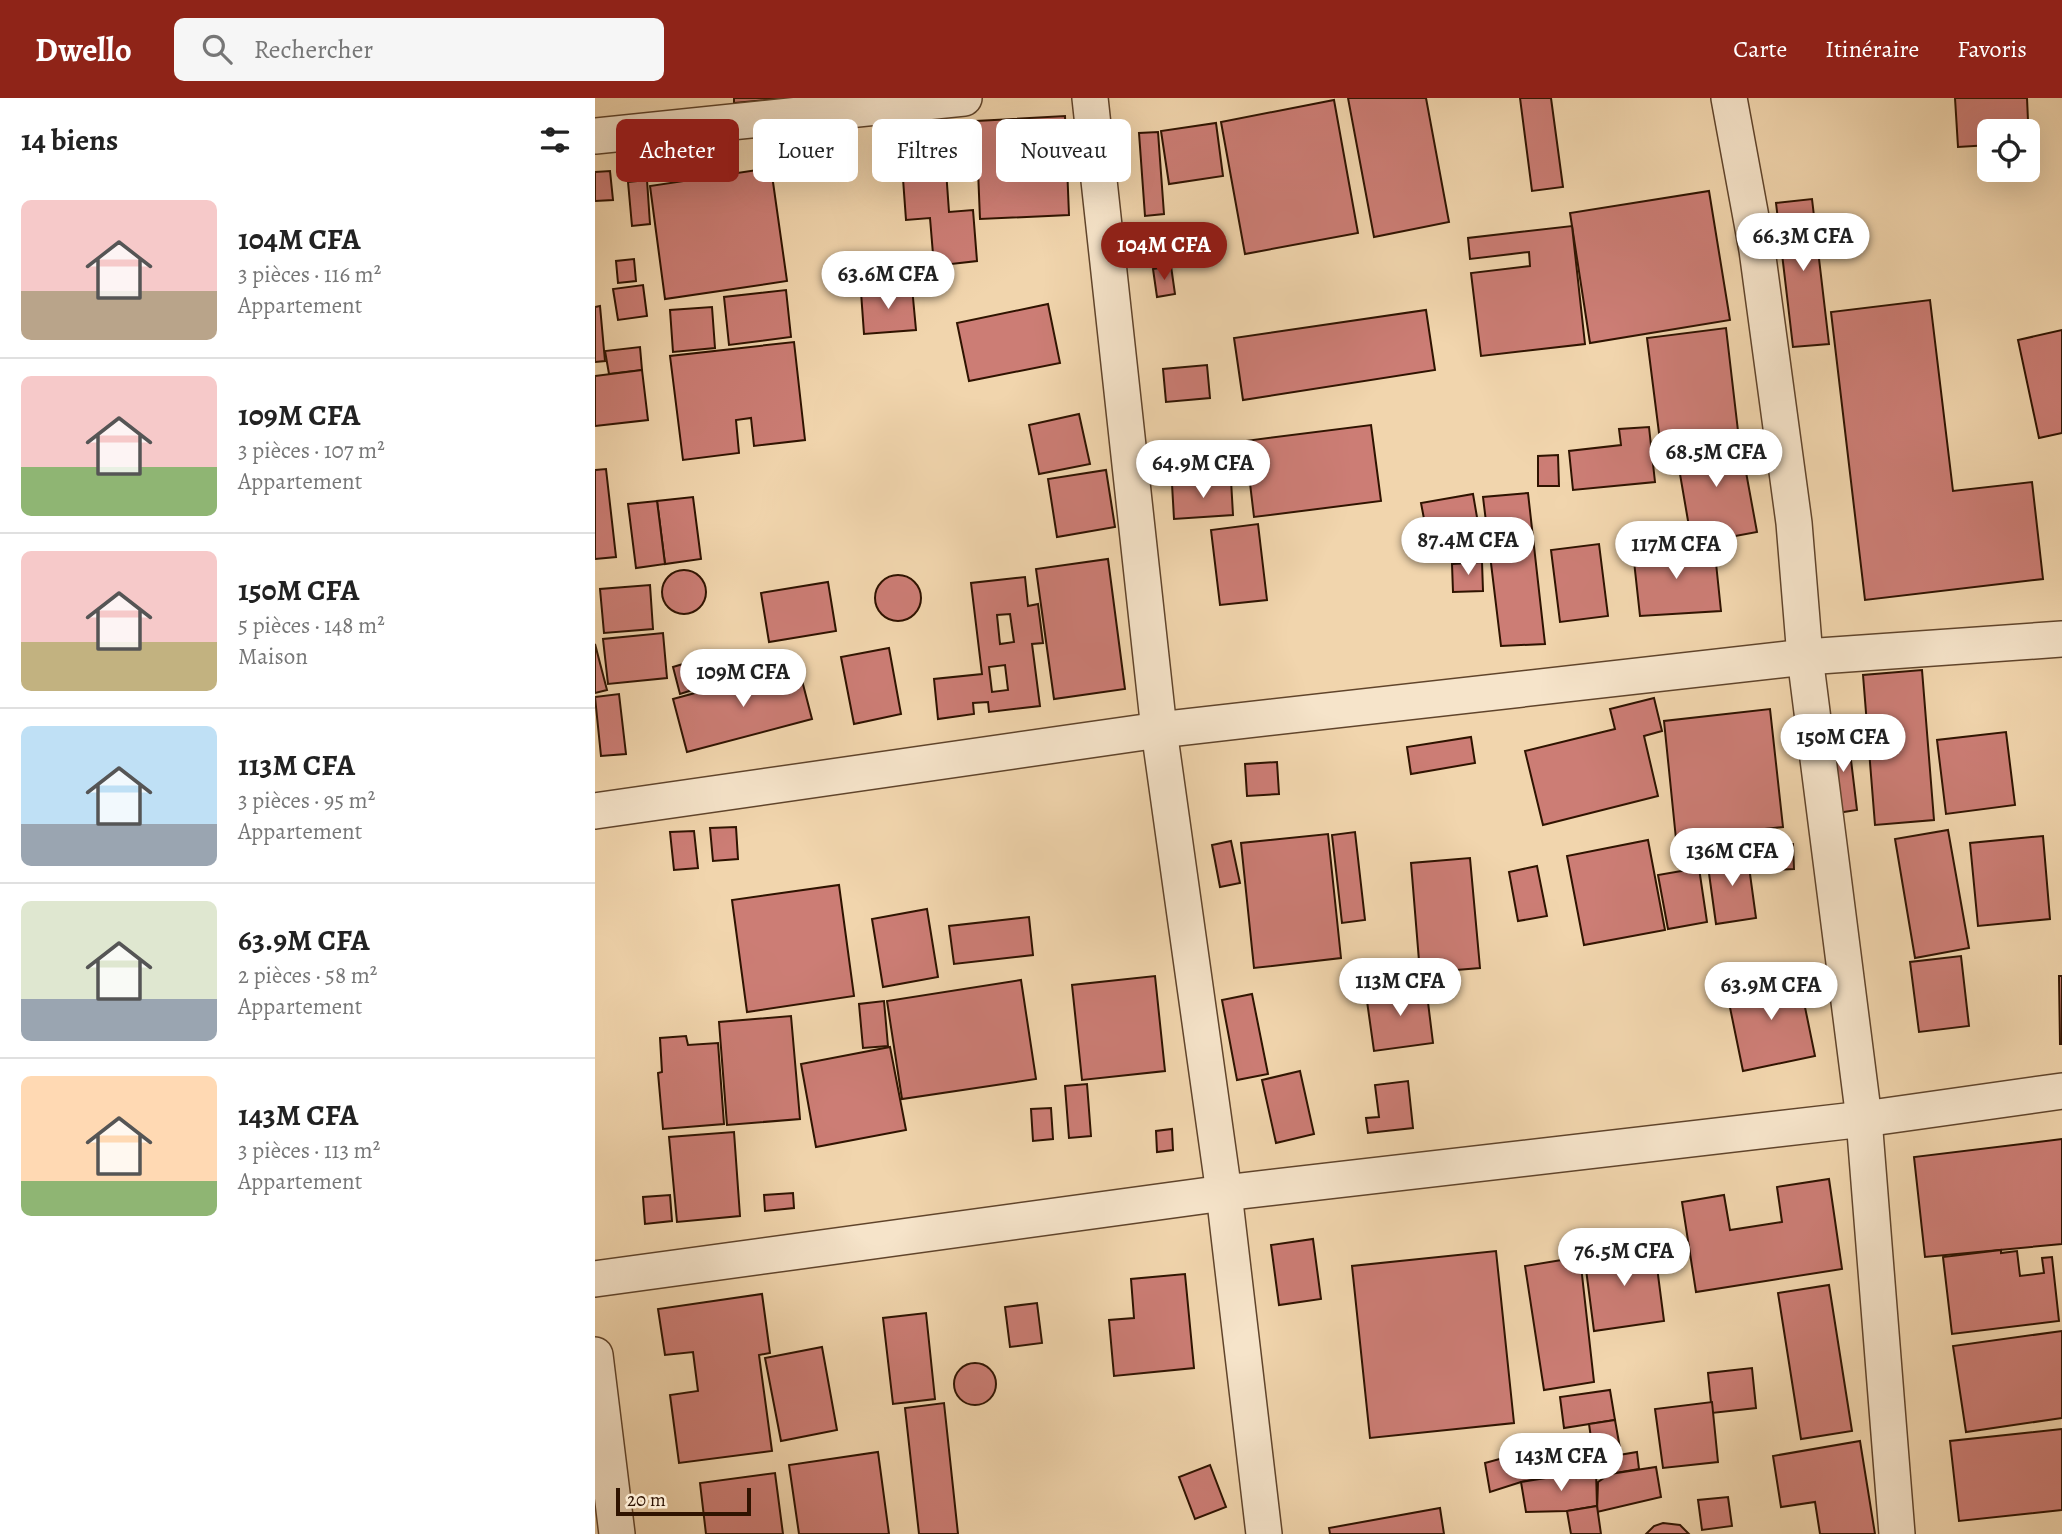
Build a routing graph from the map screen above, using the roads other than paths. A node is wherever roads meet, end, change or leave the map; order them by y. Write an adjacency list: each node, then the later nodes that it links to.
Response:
1 (964, 98): 4 (street)
2 (1090, 98): 7 (street)
3 (1729, 98): 6 (street)
4 (595, 136)
5 (2062, 639): 6 (street)
6 (1805, 657): 7 (street); 10 (street)
7 (1159, 730): 8 (street); 11 (street)
8 (595, 811)
9 (2062, 1091): 10 (street)
10 (1864, 1119): 11 (street); 16 (street)
11 (1224, 1193): 12 (street); 15 (street)
12 (595, 1279)
13 (595, 1354): 14 (street)
14 (617, 1534)
15 (1264, 1534)
16 (1897, 1534)

